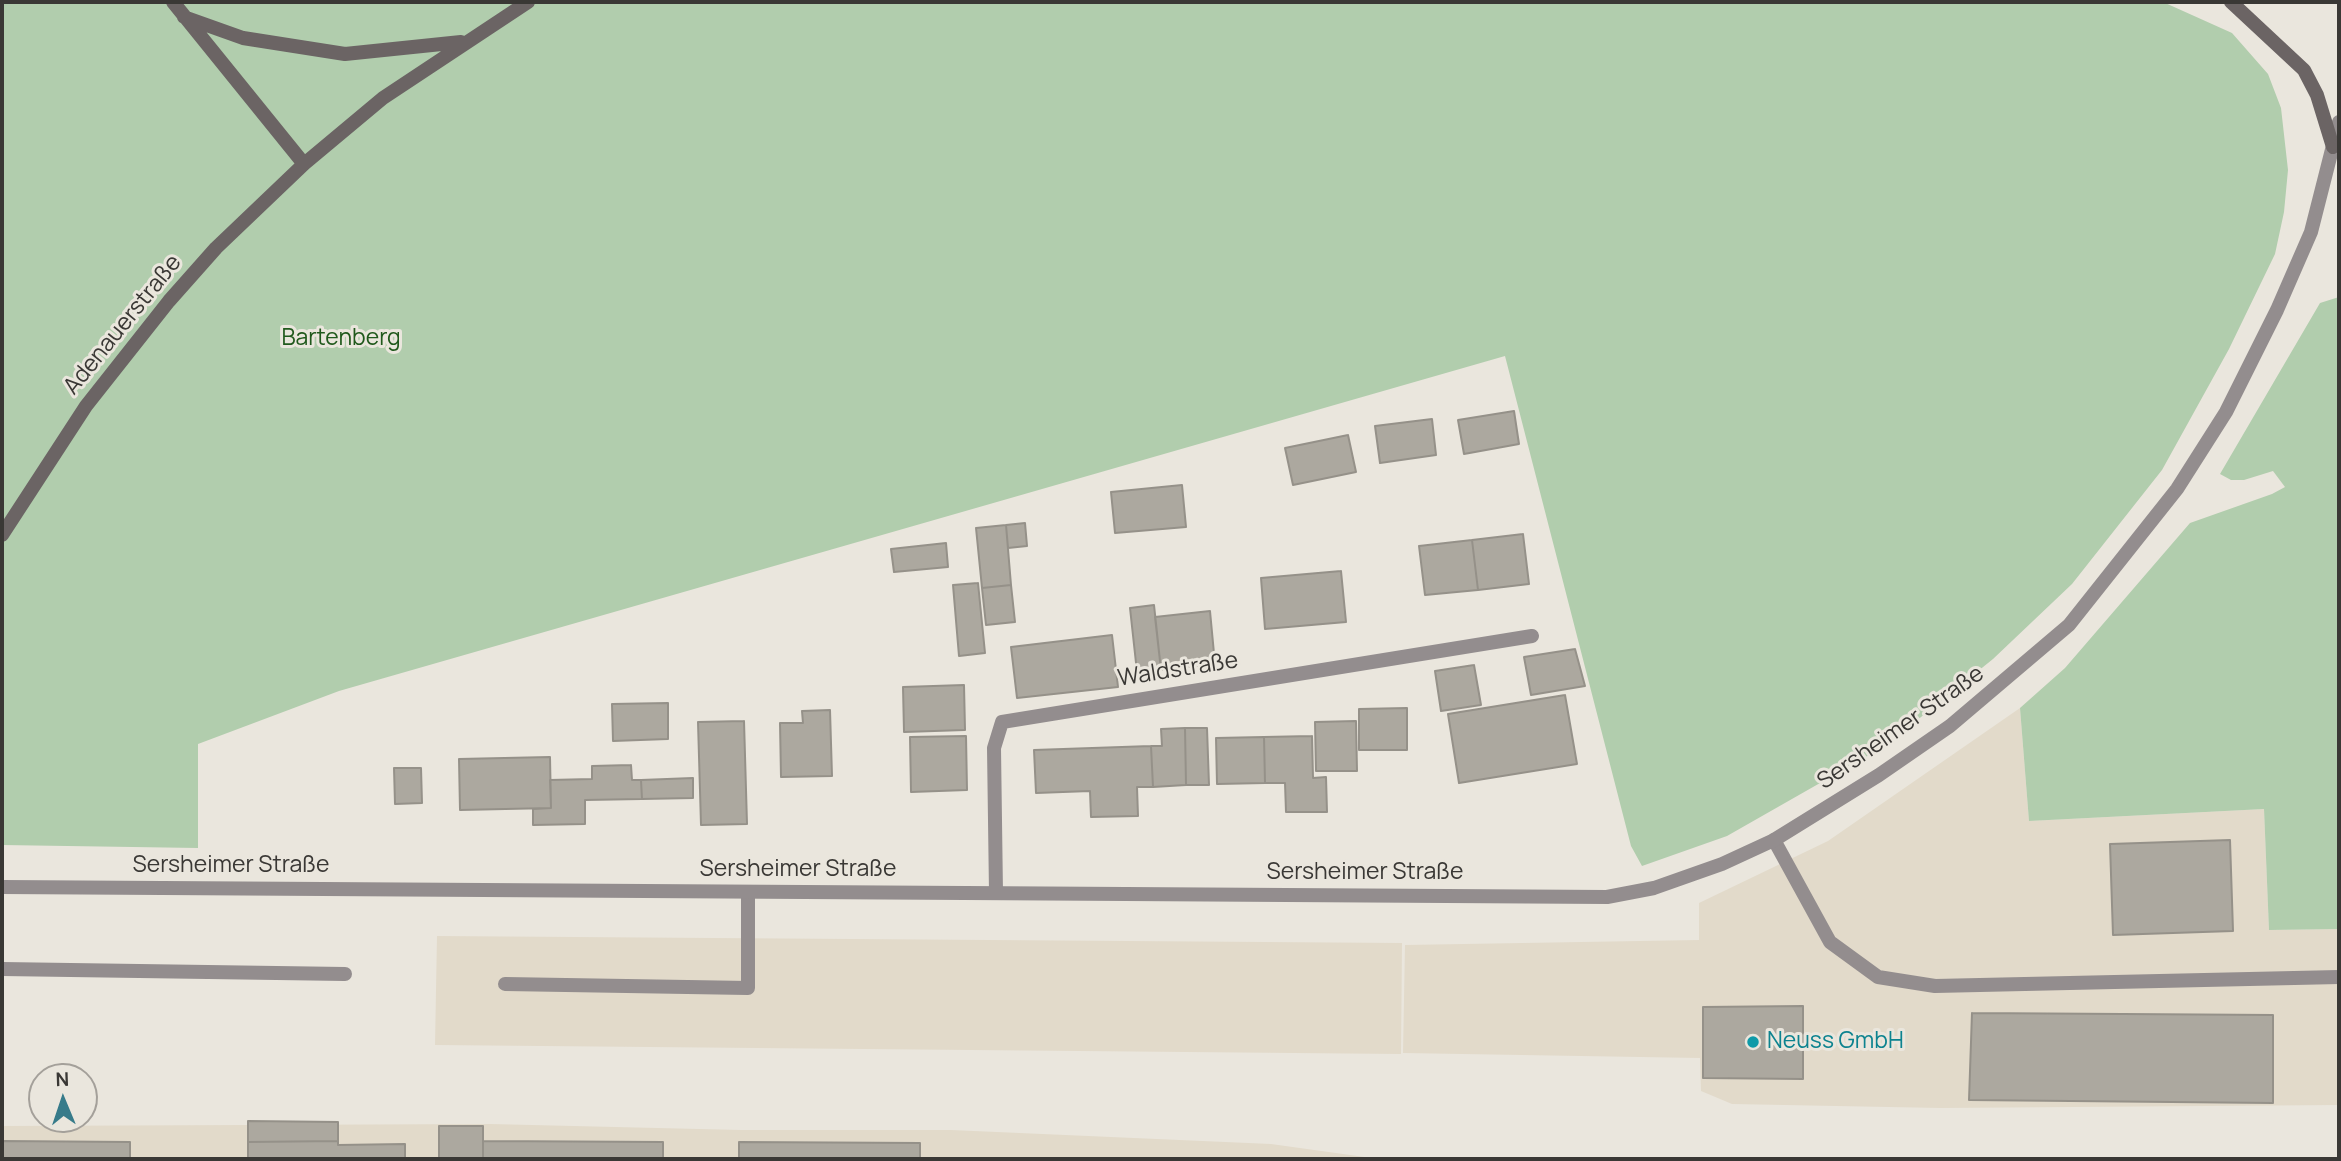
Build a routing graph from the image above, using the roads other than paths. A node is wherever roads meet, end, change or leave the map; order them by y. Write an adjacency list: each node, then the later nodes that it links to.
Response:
1 (173, 2): 4 (main road)
2 (528, 2): 5 (main road, Adenauerstraße)
3 (2231, 2): 7 (main road)
4 (184, 17): 5 (main road); 8 (main road)
5 (464, 41): 8 (main road, Adenauerstraße)
6 (2339, 122): 7 (street, Sersheimer Straße)
7 (2333, 147): 11 (street, Sersheimer Straße)
8 (304, 164): 9 (main road, Adenauerstraße)
9 (2, 535)
10 (1532, 636): 14 (street, Waldstraße)
11 (1774, 840): 14 (street, Sersheimer Straße); 17 (street)
12 (2, 887): 13 (street, Sersheimer Straße)
13 (748, 893): 14 (street, Sersheimer Straße); 18 (street)
14 (996, 893)
15 (2, 969): 16 (street)
16 (345, 974)
17 (2339, 977)
18 (505, 984)

